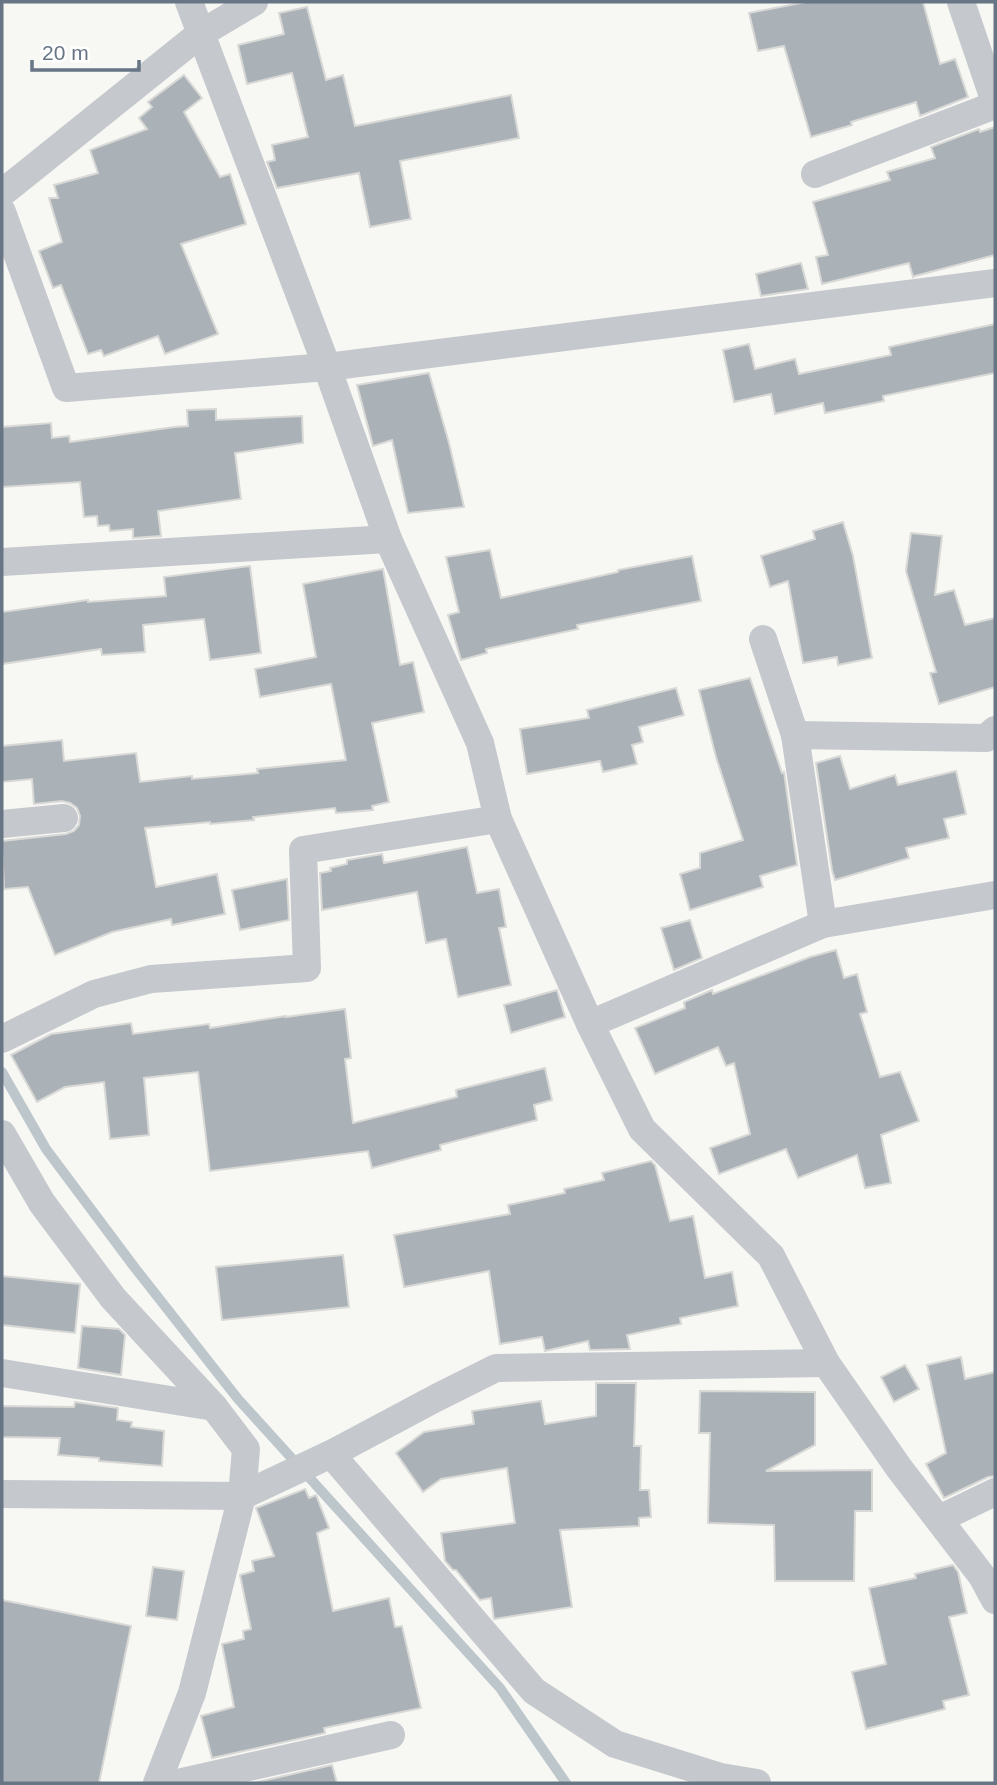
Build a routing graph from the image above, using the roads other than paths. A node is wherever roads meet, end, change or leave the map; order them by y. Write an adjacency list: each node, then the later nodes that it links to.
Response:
1 (188, 2): 4 (street)
2 (254, 2): 4 (street)
3 (961, 2): 5 (street)
4 (200, 34): 7 (street); 10 (street)
5 (995, 104): 6 (street)
6 (815, 174)
7 (2, 193)
8 (2, 212): 10 (street)
9 (995, 283): 10 (street)
10 (327, 367): 11 (street)
11 (388, 539): 12 (street); 17 (street)
12 (2, 562)
13 (763, 639): 15 (street)
14 (995, 730): 15 (street)
15 (795, 736): 20 (street)
16 (64, 818): 18 (street)
17 (498, 819): 21 (street); 22 (street)
18 (2, 824)
19 (995, 895): 20 (street)
20 (823, 924): 21 (street)
21 (590, 1024): 24 (street)
22 (5, 1038)
23 (2, 1134): 26 (street)
24 (826, 1363): 27 (street); 31 (street)
25 (2, 1373): 26 (street)
26 (214, 1407): 30 (street)
27 (327, 1456): 30 (street); 36 (street)
28 (995, 1492): 31 (street)
29 (2, 1494): 30 (street)
30 (242, 1496): 34 (street)
31 (939, 1520): 32 (street)
32 (995, 1600)
33 (391, 1735): 35 (street)
34 (157, 1783)
35 (178, 1783)
36 (757, 1783)

